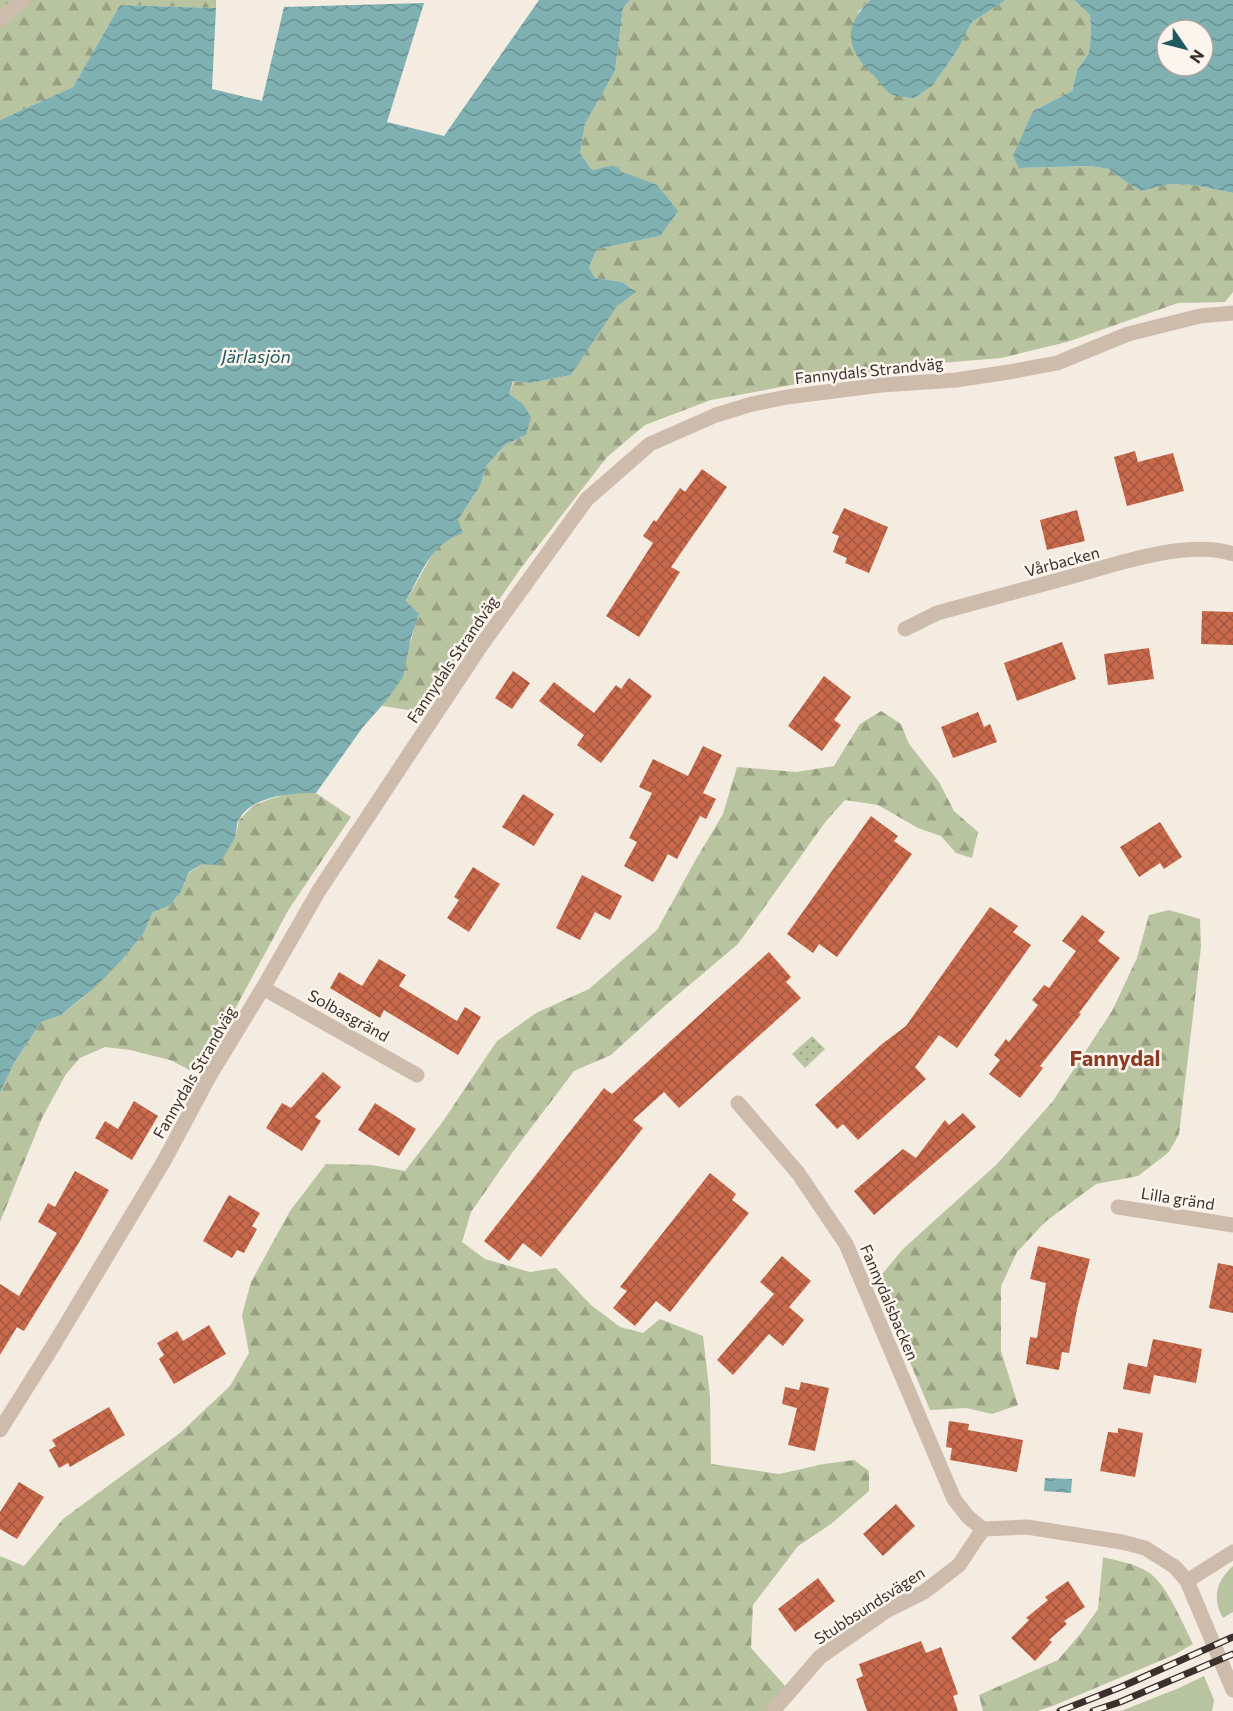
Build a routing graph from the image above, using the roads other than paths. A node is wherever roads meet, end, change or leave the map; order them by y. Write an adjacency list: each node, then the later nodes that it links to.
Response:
1 (23, 0): 2 (street)
2 (0, 19)
3 (1233, 313): 6 (street, Fannydals Strandväg)
4 (1233, 554): 5 (street, Vårbacken)
5 (905, 629)
6 (264, 988): 7 (street, Solbasgränd); 11 (street, Fannydals Strandväg)
7 (417, 1075)
8 (738, 1103): 12 (street, Fannydalsbacken)
9 (1118, 1207): 10 (street, Lilla gränd)
10 (1233, 1225)
11 (0, 1430)
12 (983, 1529): 14 (street); 16 (street, Stubbsundsvägen)
13 (1233, 1552): 14 (street)
14 (1187, 1581): 15 (street)
15 (1233, 1689)
16 (772, 1711)

